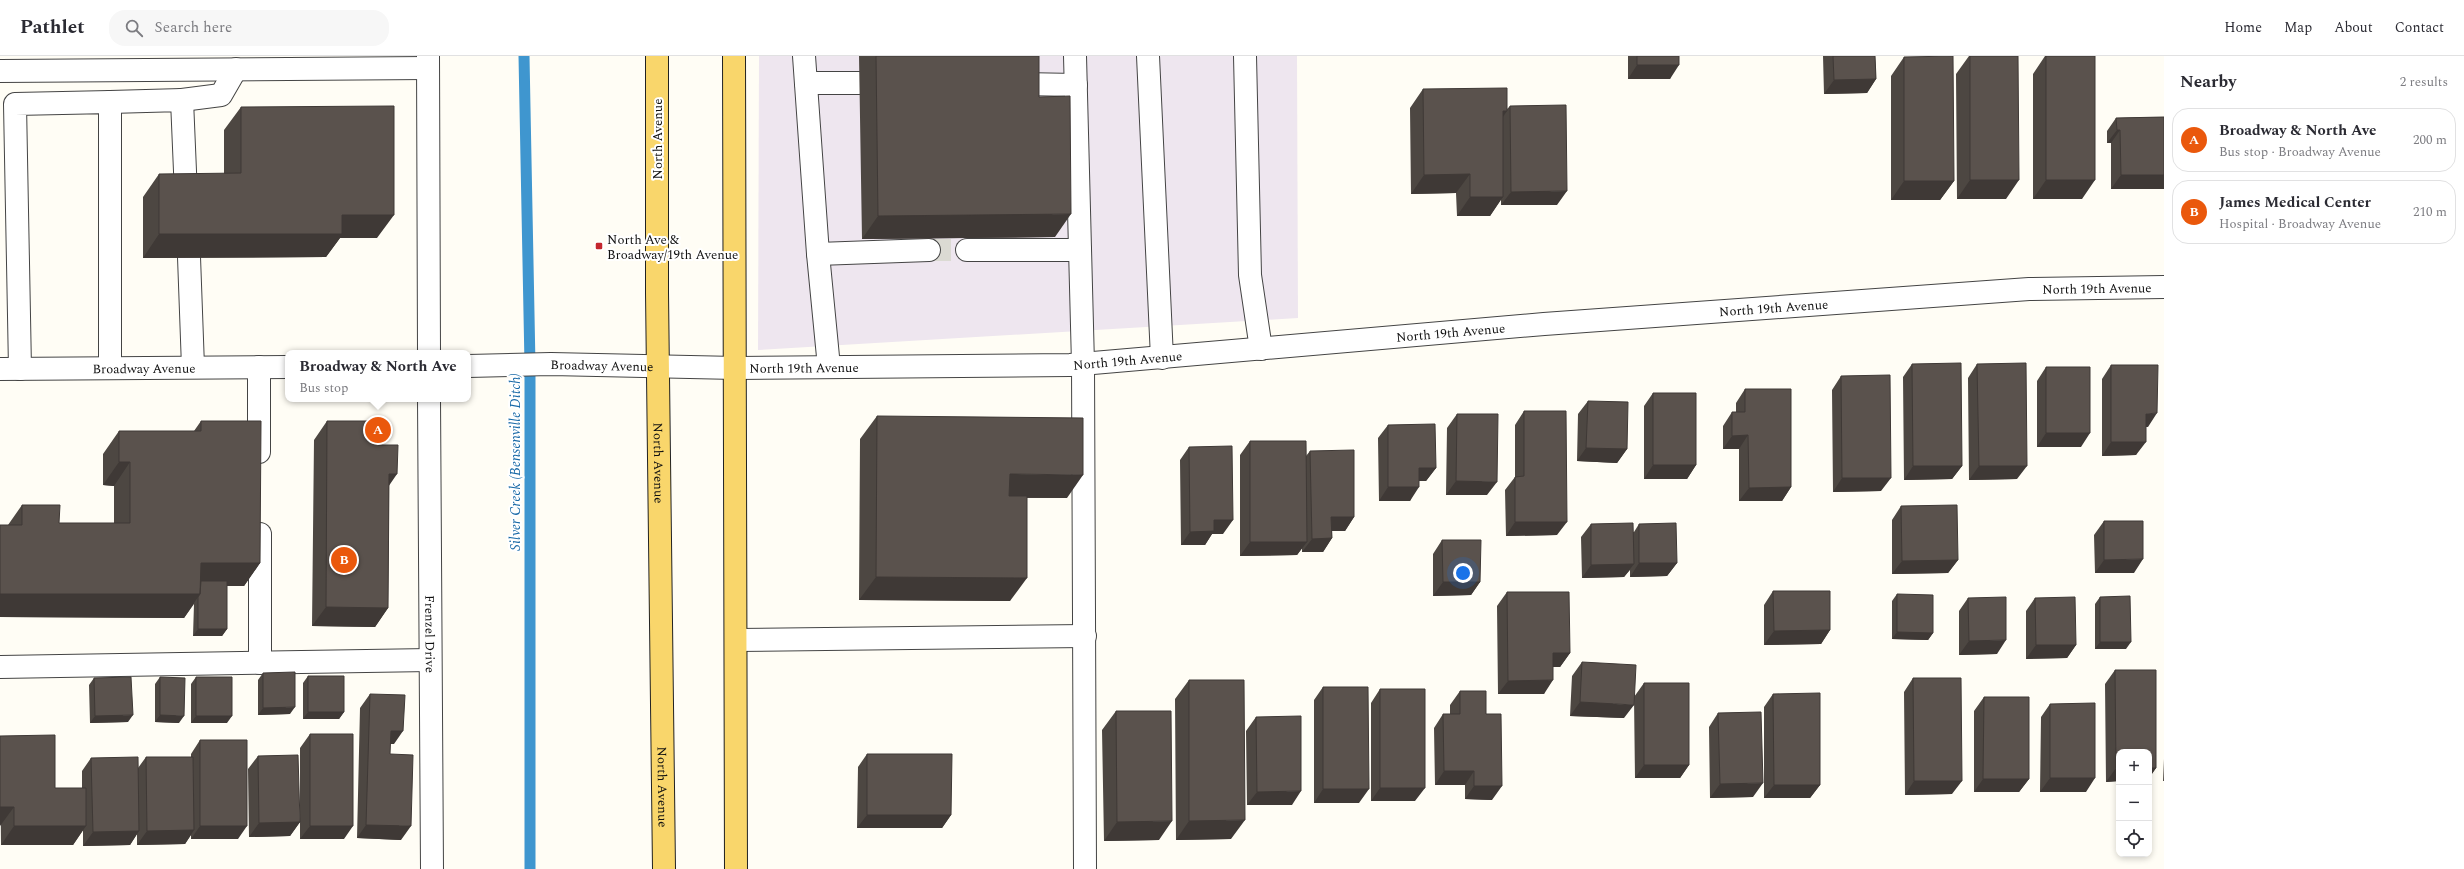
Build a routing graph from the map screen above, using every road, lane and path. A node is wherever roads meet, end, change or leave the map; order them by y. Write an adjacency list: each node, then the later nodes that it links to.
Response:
1 (657, 56): 28 (main road, North Avenue)
2 (734, 56): 34 (main road)
3 (804, 56): 10 (street)
4 (1075, 56): 13 (street)
5 (1148, 56): 25 (street)
6 (1245, 56): 23 (street)
7 (428, 62): 8 (street); 24 (street)
8 (236, 69): 9 (street); 14 (street)
9 (0, 71)
10 (806, 83): 11 (street); 20 (street)
11 (860, 83)
12 (1022, 84): 13 (street)
13 (1076, 85): 19 (street)
14 (182, 100): 15 (street); 16 (street)
15 (110, 102): 33 (street); 35 (street)
16 (186, 195)
17 (929, 250): 20 (street)
18 (967, 250): 19 (street)
19 (1080, 250): 26 (street)
20 (818, 254): 32 (street)
21 (189, 257): 29 (street)
22 (2164, 287): 23 (street, North 19th Avenue)
23 (1261, 349): 25 (street, North 19th Avenue)
24 (429, 350)
25 (1162, 358): 26 (street, North 19th Avenue)
26 (1083, 364): 32 (street, North 19th Avenue); 39 (street)
27 (471, 366): 28 (street, Broadway Avenue)
28 (658, 366): 34 (street, Broadway Avenue); 45 (main road, North Avenue)
29 (193, 367): 30 (street, Broadway Avenue); 33 (street, Broadway Avenue)
30 (259, 367): 31 (street, Broadway Avenue); 37 (street)
31 (285, 367)
32 (829, 367): 34 (street, North 19th Avenue)
33 (110, 368): 35 (street, Broadway Avenue)
34 (736, 368): 40 (main road)
35 (10, 369)
36 (429, 402): 41 (street, Frenzel Drive)
37 (259, 476)
38 (260, 515): 42 (street)
39 (1085, 636): 40 (street); 47 (street)
40 (736, 640): 46 (main road)
41 (430, 660): 42 (street); 44 (street, Frenzel Drive)
42 (260, 663): 43 (street)
43 (0, 667)
44 (432, 869)
45 (664, 869)
46 (736, 869)
47 (1085, 869)

